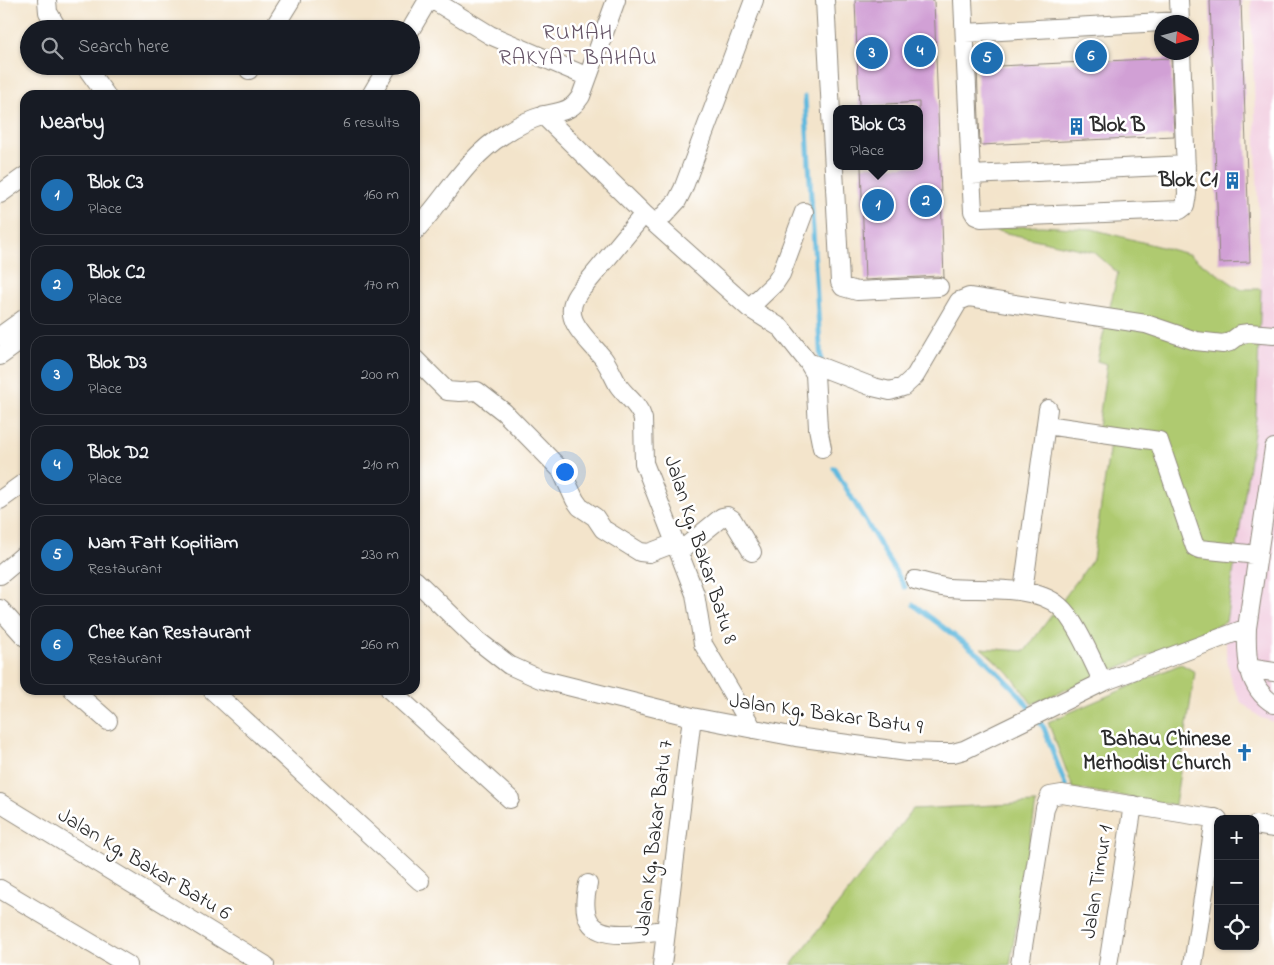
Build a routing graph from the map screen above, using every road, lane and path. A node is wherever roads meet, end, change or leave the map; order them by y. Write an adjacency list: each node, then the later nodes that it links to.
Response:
1 (46, 0): 11 (street)
2 (291, 0): 12 (street)
3 (428, 0): 13 (street)
4 (433, 0): 19 (street)
5 (616, 0): 19 (street)
6 (754, 0): 30 (street, Jalan Kg. Bakar Batu 8)
7 (825, 0): 23 (street)
8 (964, 0): 15 (street)
9 (1179, 0): 10 (street)
10 (1180, 15)
11 (53, 20)
12 (279, 20)
13 (416, 20)
14 (1154, 23): 15 (street)
15 (965, 33): 26 (street)
16 (1181, 60): 24 (street)
17 (92, 75): 20 (street)
18 (383, 75): 21 (street)
19 (588, 77): 22 (street)
20 (102, 90)
21 (374, 90)
22 (544, 116): 30 (street); 31 (street)
23 (833, 150)
24 (1186, 166): 26 (street); 26 (street)
25 (834, 170): 32 (street)
26 (971, 175)
27 (20, 180): 28 (street)
28 (0, 194)
29 (804, 212): 33 (street)
30 (650, 219): 33 (street); 46 (street, Jalan Kg. Bakar Batu 8)
31 (420, 225)
32 (939, 287)
33 (749, 308): 40 (street)
34 (20, 322): 36 (street)
35 (1274, 335): 40 (street)
36 (0, 336)
37 (20, 342): 38 (street)
38 (0, 356)
39 (420, 364): 46 (street)
40 (817, 365): 41 (street)
41 (822, 448)
42 (1274, 448): 45 (street)
43 (20, 486): 44 (street)
44 (0, 500)
45 (1270, 505): 48 (street)
46 (677, 548): 47 (street); 66 (street, Jalan Kg. Bakar Batu 8)
47 (752, 552)
48 (1258, 555): 53 (street); 55 (street)
49 (20, 558): 50 (street)
50 (0, 576)
51 (915, 580): 53 (street)
52 (420, 585): 64 (street, Jalan Kg. Bakar Batu 9)
53 (1023, 591): 59 (street)
54 (0, 609): 56 (street)
55 (1247, 628): 57 (street); 59 (street, Jalan Kg. Bakar Batu 9)
56 (20, 631)
57 (1248, 668): 58 (street); 63 (street)
58 (1274, 672)
59 (1103, 682): 66 (street, Jalan Kg. Bakar Batu 9)
60 (79, 695): 65 (street)
61 (217, 695): 74 (street)
62 (396, 695): 67 (street)
63 (1274, 704)
64 (692, 717): 66 (street, Jalan Kg. Bakar Batu 9); 77 (street, Jalan Kg. Bakar Batu 7)
65 (108, 721)
66 (753, 729)
67 (510, 799)
68 (0, 803): 79 (street, Jalan Kg. Bakar Batu 6)
69 (1133, 805): 70 (street); 81 (street); 82 (street, Jalan Timur 1)
70 (1214, 818)
71 (1259, 826): 72 (street)
72 (1274, 828)
73 (1214, 837): 83 (street)
74 (420, 882)
75 (588, 884): 77 (street)
76 (0, 889): 78 (street)
77 (666, 930): 80 (street, Jalan Kg. Bakar Batu 7)
78 (128, 965)
79 (265, 965)
80 (662, 965)
81 (1020, 965)
82 (1108, 965)
83 (1193, 965)

